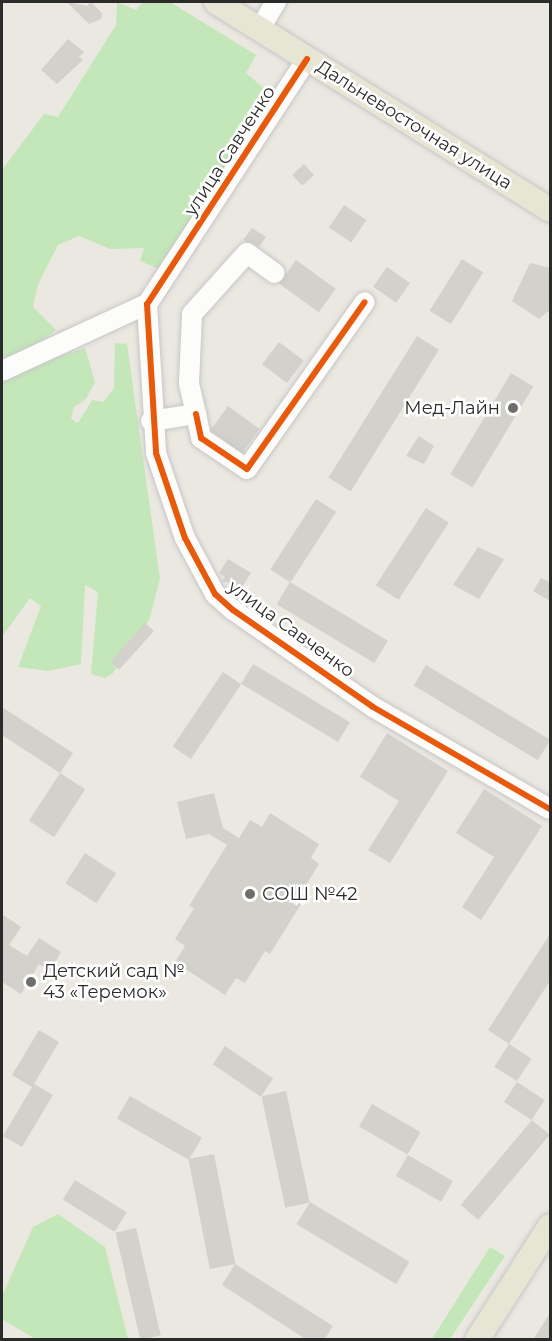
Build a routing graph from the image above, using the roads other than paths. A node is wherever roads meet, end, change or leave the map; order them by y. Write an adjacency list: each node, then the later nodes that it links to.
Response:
1 (216, 2): 3 (main road, Дальневосточная улица)
2 (276, 2): 3 (street)
3 (259, 30): 4 (main road, Дальневосточная улица)
4 (307, 59): 5 (main road, Дальневосточная улица); 8 (street, улица Савченко)
5 (550, 210)
6 (275, 273): 10 (street)
7 (364, 302): 10 (street)
8 (147, 304): 9 (street); 11 (street, улица Савченко)
9 (2, 371)
10 (196, 414): 11 (street)
11 (151, 421): 12 (street, улица Савченко)
12 (550, 809)
13 (550, 1226): 14 (main road)
14 (477, 1340)

